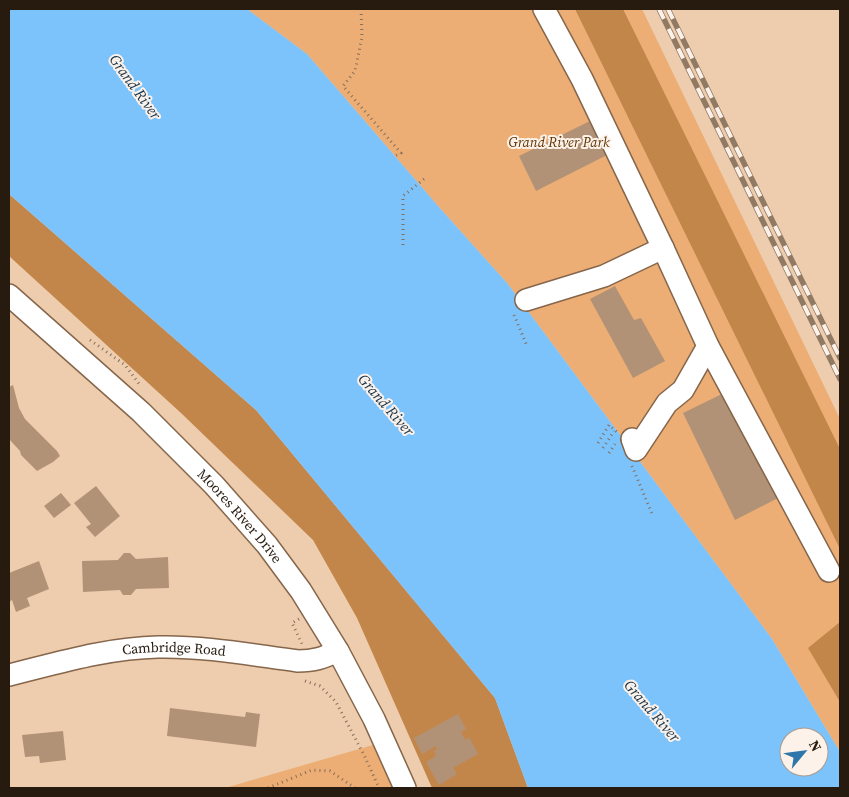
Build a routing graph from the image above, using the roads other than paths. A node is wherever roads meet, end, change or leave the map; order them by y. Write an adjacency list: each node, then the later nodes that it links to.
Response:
1 (544, 9): 2 (street)
2 (663, 248): 4 (street); 5 (street)
3 (9, 294): 8 (street, Moores River Drive)
4 (526, 300)
5 (708, 346): 6 (street); 7 (street)
6 (626, 439)
7 (829, 570)
8 (338, 651): 9 (street, Cambridge Road); 10 (street, Moores River Drive)
9 (9, 675)
10 (405, 788)

